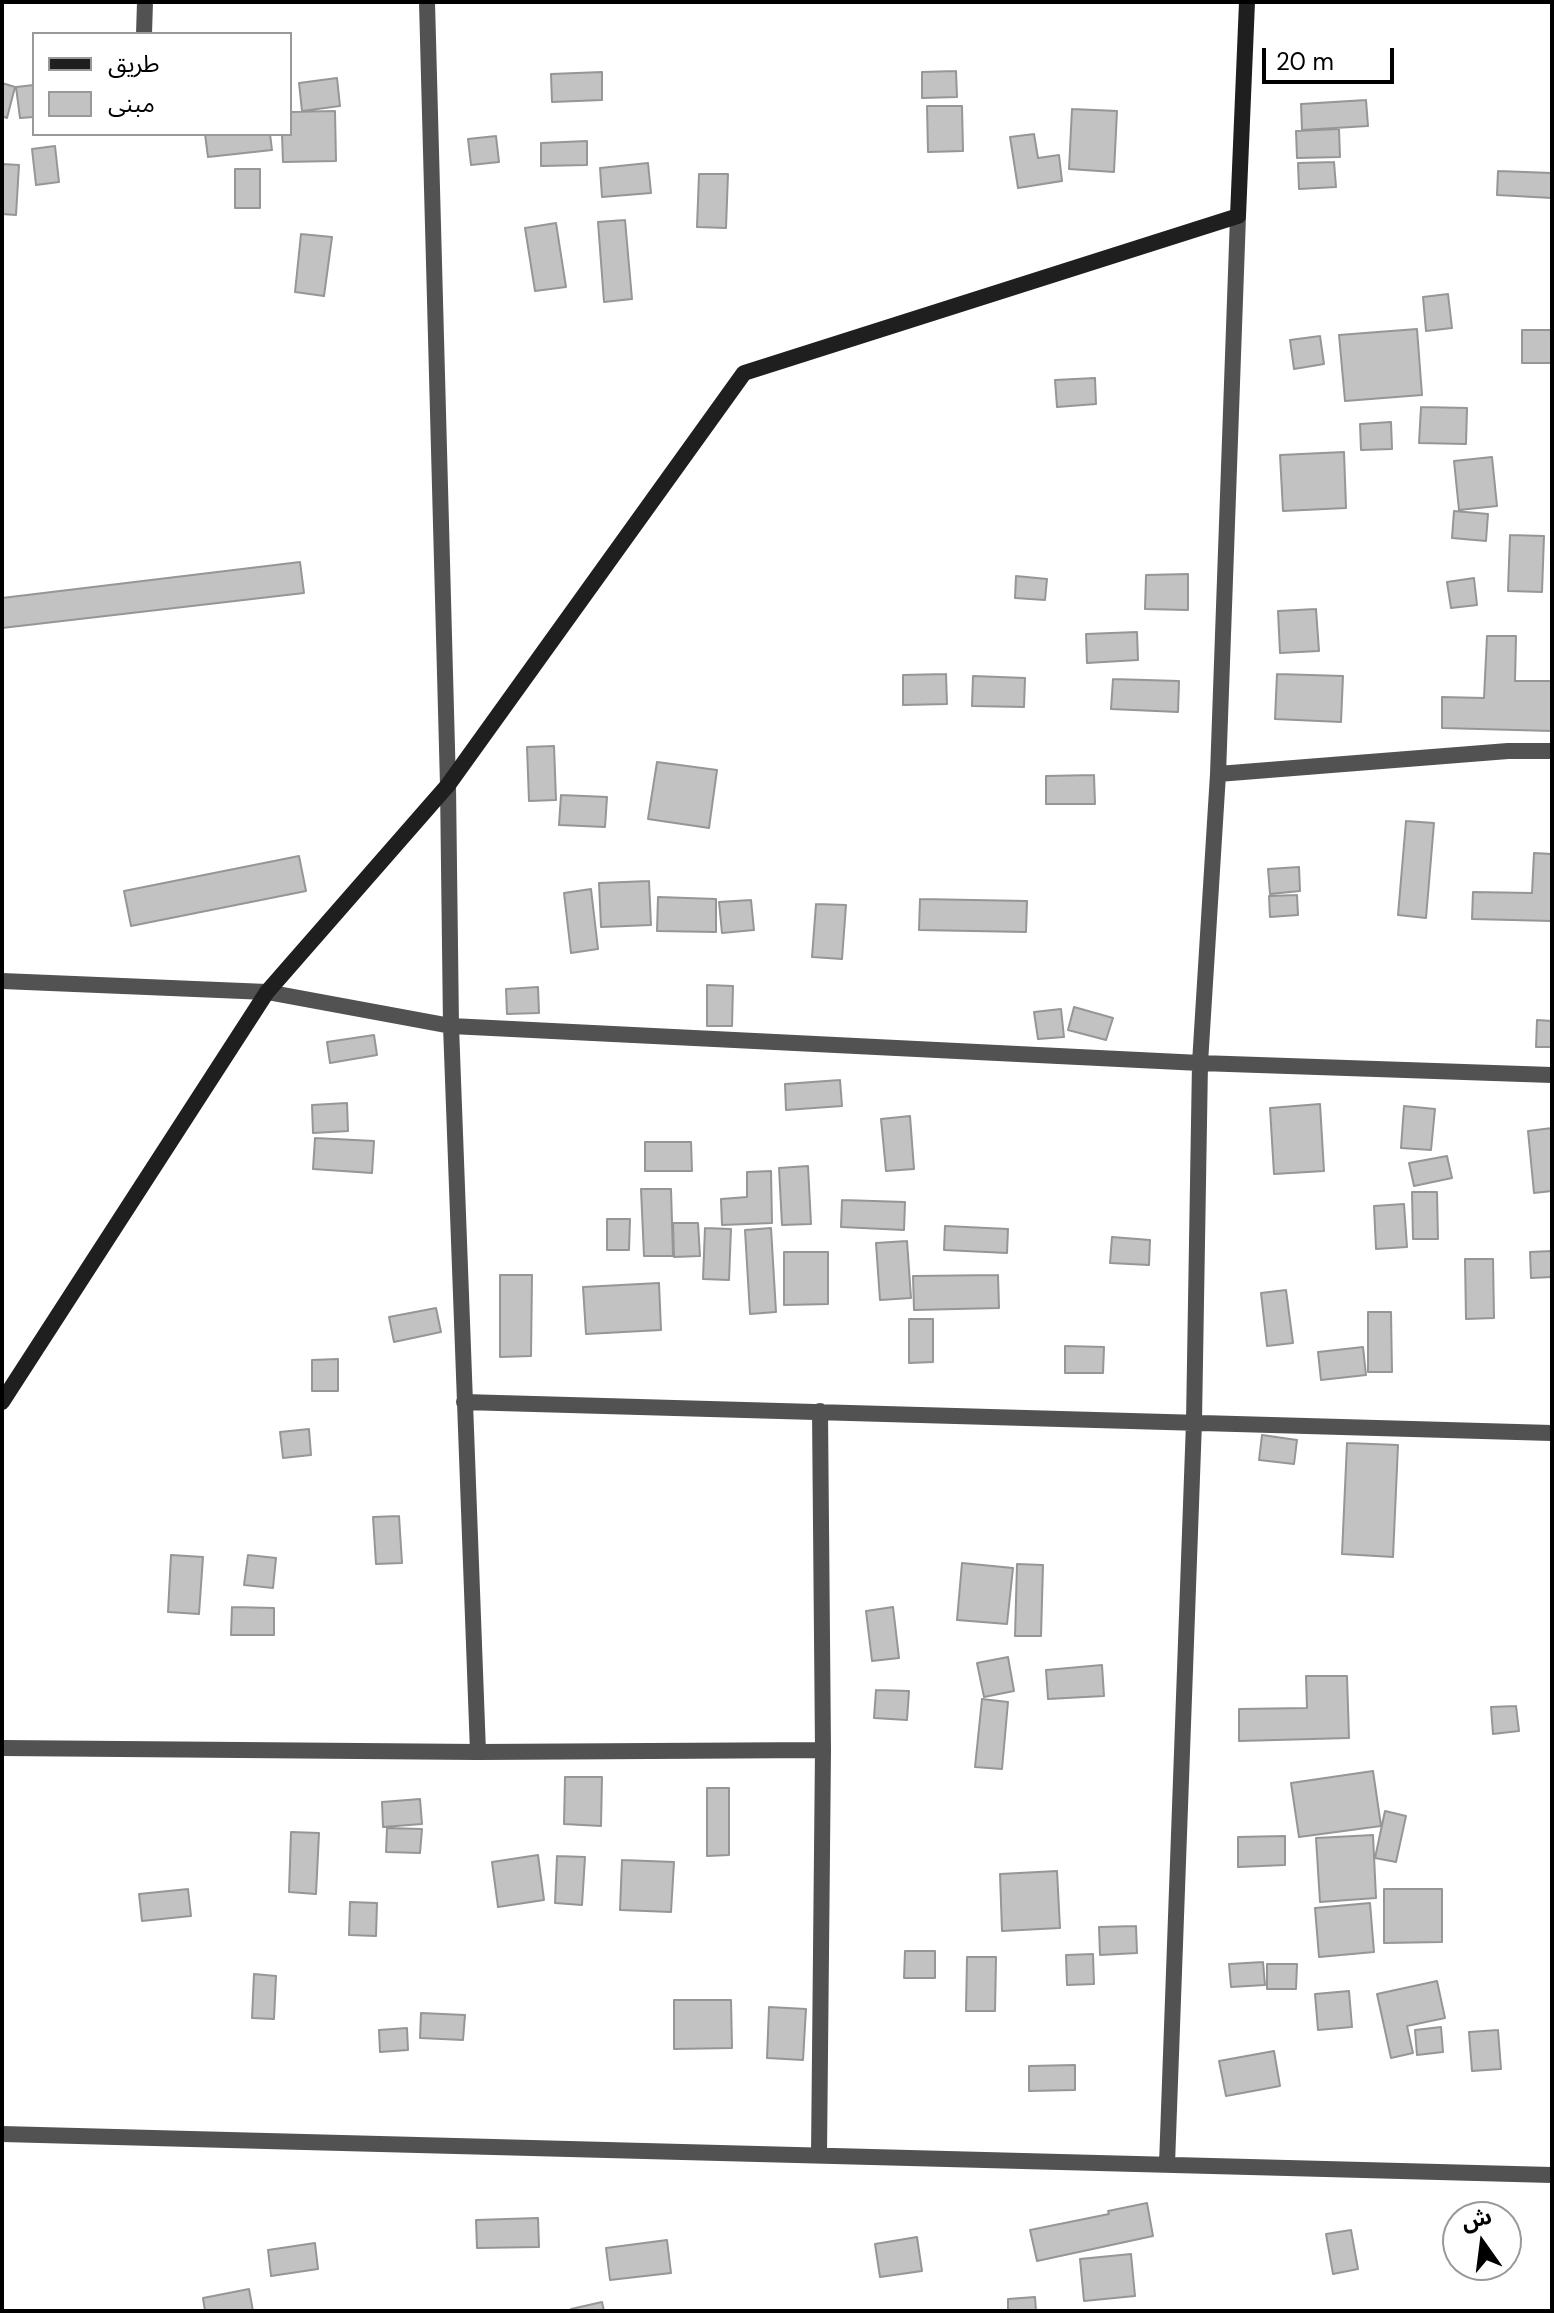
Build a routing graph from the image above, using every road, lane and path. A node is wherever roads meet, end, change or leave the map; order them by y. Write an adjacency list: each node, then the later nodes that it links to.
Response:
1 (145, 2): 4 (street)
2 (427, 2): 8 (street)
3 (1247, 2): 5 (street)
4 (144, 32)
5 (1238, 216): 7 (street); 8 (street)
6 (1552, 751): 7 (street)
7 (1218, 774): 12 (street)
8 (448, 785): 10 (street); 11 (street)
9 (2, 981): 10 (street)
10 (267, 992): 11 (street); 14 (street)
11 (451, 1026): 12 (street); 15 (street)
12 (1200, 1063): 13 (street); 17 (street)
13 (1552, 1075)
14 (2, 1402)
15 (464, 1402): 16 (street); 21 (street)
16 (820, 1411): 17 (street); 20 (street)
17 (1194, 1422): 18 (street); 24 (street)
18 (1552, 1433)
19 (2, 1748): 21 (street)
20 (823, 1750): 21 (street); 23 (street)
21 (478, 1752)
22 (2, 2134): 23 (street)
23 (819, 2155): 24 (street)
24 (1167, 2164): 25 (street)
25 (1552, 2175)

